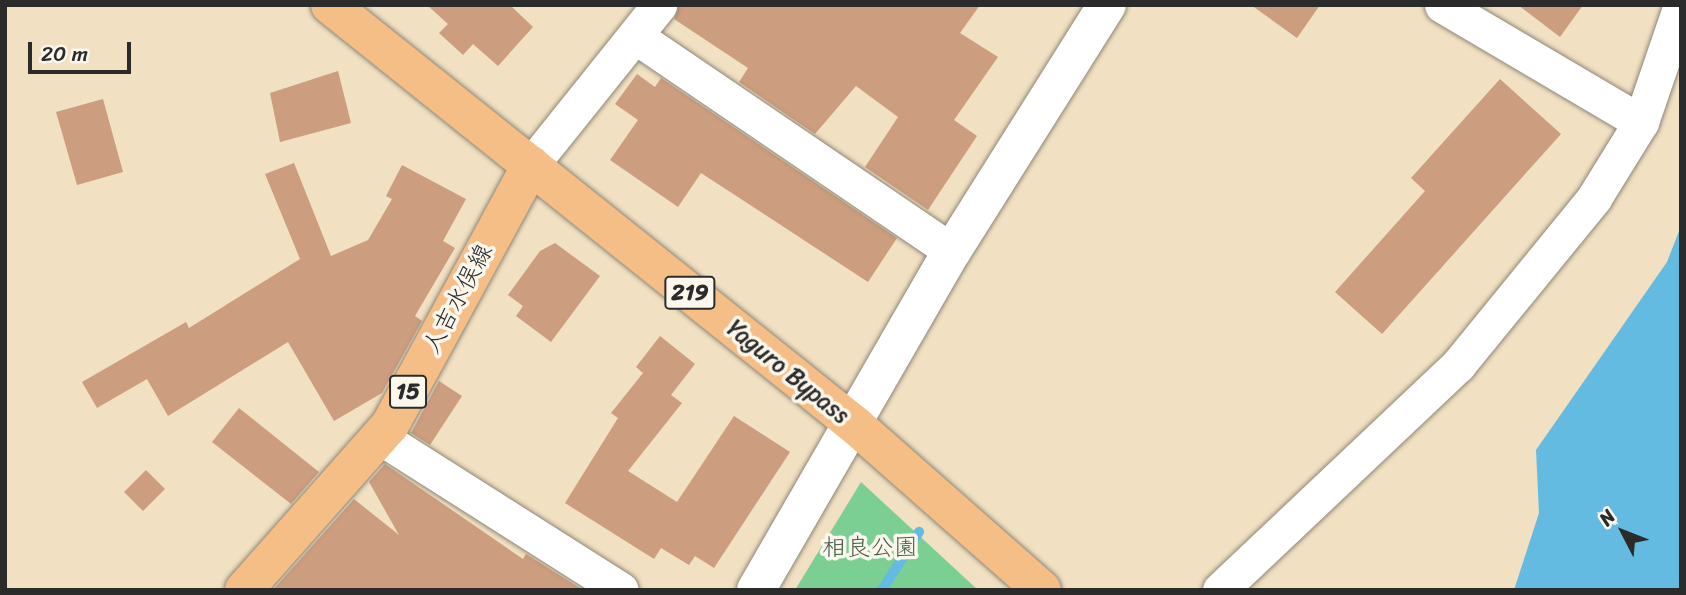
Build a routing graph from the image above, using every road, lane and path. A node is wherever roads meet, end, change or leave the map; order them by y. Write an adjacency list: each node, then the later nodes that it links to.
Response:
1 (659, 5): 6 (street)
2 (1107, 5): 9 (street)
3 (1442, 5): 7 (street)
4 (1681, 5): 7 (street)
5 (346, 11): 8 (main road, Yaguro Bypass / 219)
6 (638, 38): 8 (street); 9 (street)
7 (1641, 122): 16 (street)
8 (531, 165): 10 (main road, Yaguro Bypass / 219); 11 (main road, 人吉水俣線 / 15)
9 (952, 251): 10 (street)
10 (855, 425): 14 (street); 15 (main road, Yaguro Bypass / 219)
11 (380, 437): 12 (main road, 人吉水俣線 / 15); 13 (street)
12 (244, 590)
13 (621, 590)
14 (756, 590)
15 (1042, 590)
16 (1220, 590)

